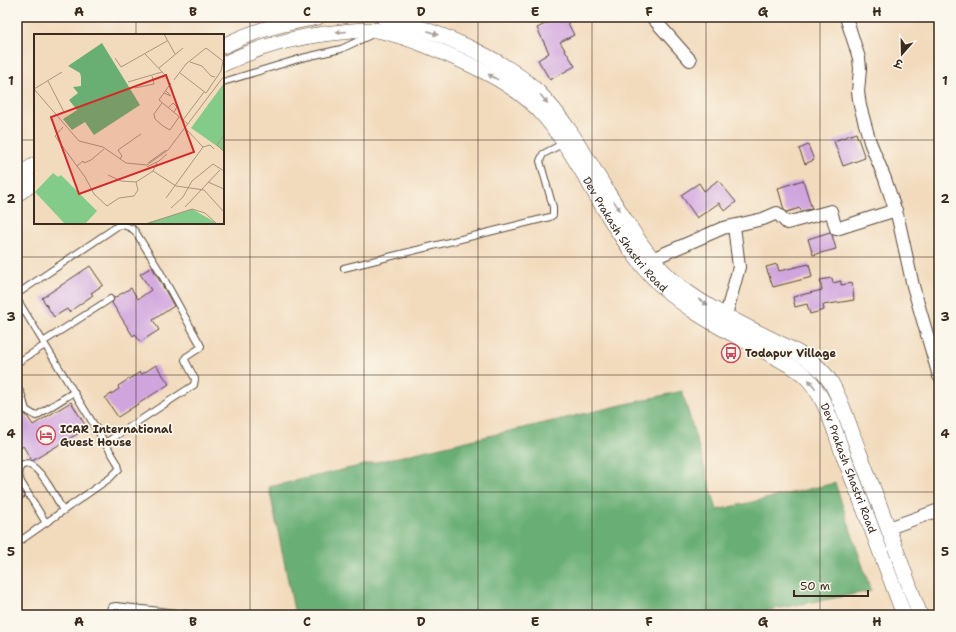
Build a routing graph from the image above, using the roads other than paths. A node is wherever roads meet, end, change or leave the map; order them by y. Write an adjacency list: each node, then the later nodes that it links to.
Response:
1 (318, 17): 4 (street)
2 (652, 17): 8 (street)
3 (846, 17): 16 (street)
4 (301, 19): 6 (street); 7 (street)
5 (381, 24): 6 (street, Dev Prakash Shastri Road, one-way to 6); 10 (lane); 11 (street, Dev Prakash Shastri Road, one-way to 5); 18 (street, Dev Prakash Shastri Road, one-way to 18)
6 (298, 38): 9 (street, Dev Prakash Shastri Road)
7 (224, 46)
8 (690, 60)
9 (224, 64)
10 (224, 82)
11 (564, 143): 19 (lane); 33 (street, Dev Prakash Shastri Road, one-way to 11)
12 (34, 166): 13 (street)
13 (17, 176)
14 (34, 183): 15 (street)
15 (17, 194)
16 (896, 210): 17 (street); 26 (street)
17 (734, 226): 18 (street); 23 (street)
18 (652, 259): 23 (street, Dev Prakash Shastri Road, one-way to 23)
19 (344, 268)
20 (17, 294): 29 (lane)
21 (17, 299): 24 (lane)
22 (110, 299): 24 (lane)
23 (726, 315): 33 (street, Dev Prakash Shastri Road)
24 (44, 343): 25 (lane); 28 (lane)
25 (17, 363)
26 (939, 376)
27 (17, 388): 28 (lane)
28 (74, 392): 29 (lane)
29 (105, 443): 31 (lane)
30 (939, 510): 33 (street)
31 (63, 511): 32 (lane); 32 (lane)
32 (46, 523): 34 (lane)
33 (886, 535): 37 (street, Dev Prakash Shastri Road); 38 (street, Dev Prakash Shastri Road)
34 (17, 543)
35 (109, 615): 36 (lane)
36 (195, 615)
37 (904, 615)
38 (920, 615)

